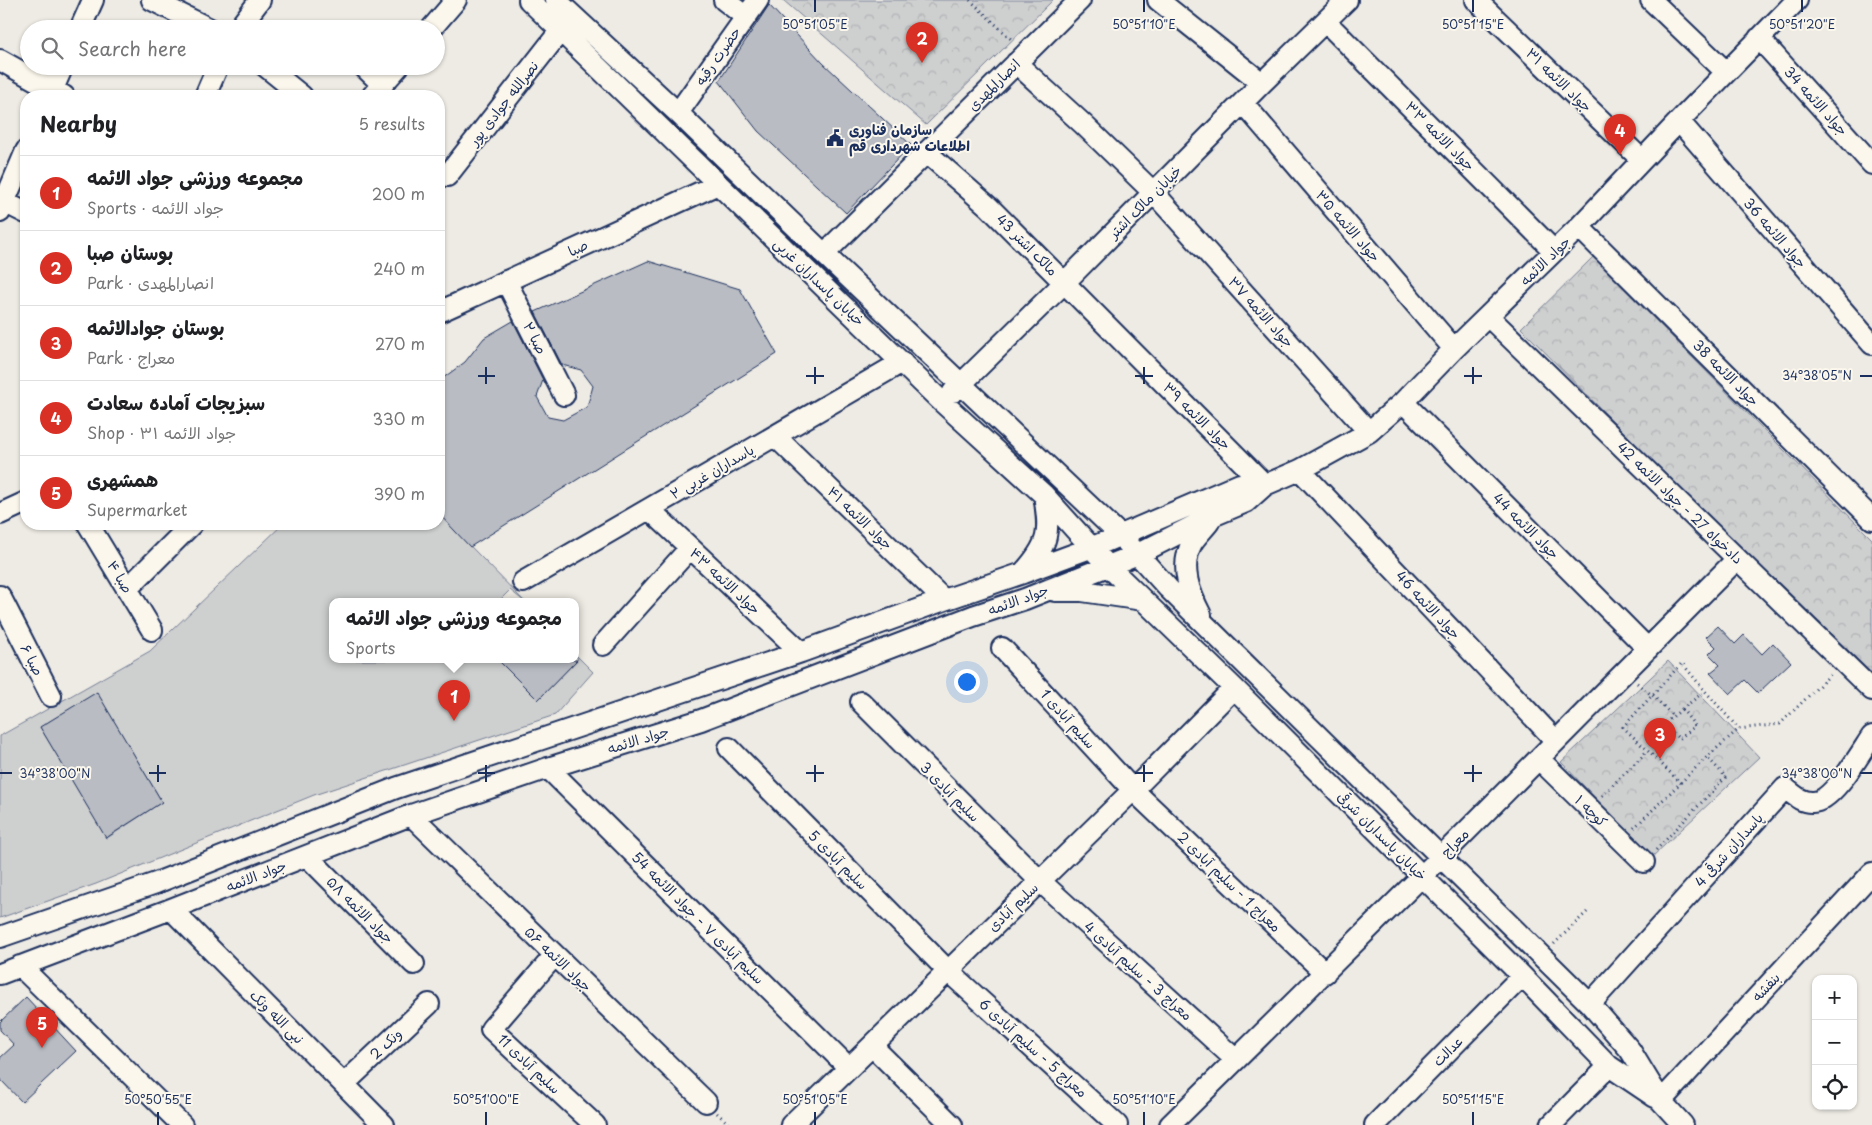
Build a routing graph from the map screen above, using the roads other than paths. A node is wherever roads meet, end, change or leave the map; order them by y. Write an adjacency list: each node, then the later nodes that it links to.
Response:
1 (93, 0): 16 (street)
2 (152, 0): 17 (street)
3 (260, 0): 18 (street)
4 (456, 0): 19 (street)
5 (529, 0): 21 (street, خیابان پاسداران غربی)
6 (556, 0): 40 (street, خیابان پاسداران غربی)
7 (724, 0): 15 (street)
8 (758, 0): 15 (street, حضرت رقیه)
9 (1080, 0): 23 (street, انصارالمهدی)
10 (1158, 0): 33 (street)
11 (1346, 0): 20 (street, خیابان مالک اشتر)
12 (1476, 0): 43 (street, جواد الائمه ۳۱)
13 (1651, 0): 26 (street)
14 (1797, 0): 22 (street, جواد الائمه)
15 (746, 17): 40 (street, حضرت رقیه)
16 (84, 20)
17 (192, 20)
18 (245, 20)
19 (439, 20)
20 (1326, 22): 33 (street, خیابان مالک اشتر); 52 (street, جواد الائمه ۳۳)
21 (561, 30): 46 (street, نصرالله جوادی پور); 47 (street, خیابان پاسداران غربی)
22 (1759, 38): 26 (street, جواد الائمه); 45 (street, جواد الائمه 34)
23 (1021, 58): 42 (street, انصارالمهدی); 48 (street, جواد الائمه ۳۷)
24 (0, 60): 25 (street)
25 (20, 72)
26 (1726, 72): 41 (street, جواد الائمه)
27 (25, 75): 34 (street)
28 (61, 75): 35 (street)
29 (214, 75): 36 (street)
30 (275, 75): 37 (street)
31 (369, 75): 38 (street)
32 (391, 75): 38 (street)
33 (1262, 83): 39 (street, خیابان مالک اشتر)
34 (49, 90)
35 (57, 90)
36 (208, 90)
37 (294, 90)
38 (378, 90)
39 (1243, 103): 48 (street, خیابان مالک اشتر); 59 (street, جواد الائمه ۳۵)
40 (678, 113): 53 (street, خیابان پاسداران غربی)
41 (1679, 121): 43 (street, جواد الائمه); 58 (street, جواد الائمه 36)
42 (926, 152): 53 (street, انصارالمهدی); 55 (street, مالک اشتر 43)
43 (1642, 160): 51 (street, جواد الائمه)
44 (20, 164): 49 (street)
45 (1872, 164)
46 (447, 176)
47 (718, 184): 54 (street, صبا); 60 (street, خیابان پاسداران غربی)
48 (1154, 193): 55 (street, خیابان مالک اشتر); 65 (street, جواد الائمه ۳۷)
49 (1, 204): 50 (street)
50 (20, 211)
51 (1579, 227): 52 (street, جواد الائمه); 74 (street, جواد الائمه 38)
52 (1554, 251): 57 (street, جواد الائمه)
53 (824, 254): 61 (street, خیابان پاسداران غربی)
54 (506, 281): 56 (street, صبا); 62 (street, صبا ۲)
55 (1065, 282): 61 (street, خیابان مالک اشتر); 68 (street, جواد الائمه ۳۹)
56 (445, 309)
57 (1488, 316): 59 (street, جواد الائمه); 81 (street, دادخواه 27 - جواد الائمه 42)
58 (1872, 344)
59 (1454, 349): 64 (street, جواد الائمه)
60 (902, 362): 63 (street, خیابان پاسداران غربی); 66 (street, پاسداران غربی ۲)
61 (962, 384): 63 (street, خیابان مالک اشتر); 77 (street, خیابان پاسداران غربی)
62 (564, 395)
63 (941, 401): 69 (street, خیابان پاسداران غربی)
64 (1403, 402): 65 (street, جواد الائمه); 94 (street, جواد الائمه 44)
65 (1369, 432): 67 (street, جواد الائمه)
66 (775, 436): 71 (street, پاسداران غربی ۲); 88 (street, جواد الائمه ۴۱)
67 (1300, 470): 68 (street, جواد الائمه); 101 (street, جواد الائمه 46)
68 (1265, 485): 73 (street, جواد الائمه); 77 (street, جواد الائمه)
69 (1044, 495): 78 (street, خیابان پاسداران غربی); 83 (street)
70 (20, 505): 72 (street)
71 (649, 509): 79 (street, جواد الائمه ۴۳); 84 (street, پاسداران غربی ۲)
72 (0, 514)
73 (1215, 515): 80 (street, جواد الائمه); 90 (street)
74 (1872, 519)
75 (92, 530): 85 (street, صبا ۴)
76 (186, 530): 85 (street)
77 (1120, 535): 78 (street, جواد الائمه); 80 (street, خیابان پاسداران غربی)
78 (1093, 547): 82 (street, خیابان پاسداران غربی); 83 (street, جواد الائمه)
79 (690, 548): 92 (street); 95 (street, جواد الائمه ۴۳)
80 (1138, 554): 82 (street, جواد الائمه); 90 (street, خیابان پاسداران شرقی)
81 (1737, 559): 94 (street, معراج); 97 (street, دادخواه 27 - جواد الائمه 42)
82 (1108, 566): 86 (street, جواد الائمه); 89 (street, خیابان پاسداران شرقی)
83 (1023, 573): 88 (street, جواد الائمه)
84 (523, 582)
85 (127, 589): 91 (street, صبا ۴)
86 (1046, 590): 89 (street); 104 (street, جواد الائمه)
87 (0, 596): 98 (street, صبا ۶)
88 (944, 600): 95 (street, جواد الائمه)
89 (1143, 600): 96 (street, خیابان پاسداران شرقی)
90 (1208, 628): 108 (street, خیابان پاسداران شرقی)
91 (152, 630)
92 (603, 645)
93 (1002, 648): 105 (street, سلیم آبادی 1)
94 (1648, 649): 101 (street, معراج)
95 (801, 652): 114 (street, جواد الائمه)
96 (1234, 688): 105 (street, سلیم آبادی); 111 (street, خیابان پاسداران شرقی)
97 (1872, 690)
98 (51, 696)
99 (861, 702): 112 (street, سلیم آبادی 3)
100 (1872, 736): 123 (street, پاسداران شرقی 4)
101 (1556, 741): 103 (street, معراج)
102 (728, 748): 118 (street, سلیم آبادی 5)
103 (1539, 759): 108 (street, معراج); 109 (street, کوچه ۱)
104 (548, 768): 106 (street, جواد الائمه); 127 (street, سلیم آبادی ۷ - جواد الائمه 54)
105 (1133, 790): 112 (street, سلیم آبادی); 119 (street, معراج 1 - سلیم آبادی 2)
106 (411, 815): 107 (street, جواد الائمه); 115 (street, جواد الائمه ۵۶)
107 (307, 856): 113 (street, جواد الائمه); 116 (street, جواد الائمه ۵۸)
108 (1440, 858): 111 (street, معراج); 123 (street, خیابان پاسداران شرقی)
109 (1644, 862)
110 (1872, 874): 129 (street, بنفشه)
111 (1422, 876): 119 (street, معراج); 121 (street, خیابان پاسداران شرقی)
112 (1040, 881): 118 (street, سلیم آبادی); 125 (street, معراج 3 - سلیم آبادی 4)
113 (171, 909): 117 (street, جواد الائمه); 128 (street, نبی الله ونک)
114 (0, 937)
115 (555, 955): 130 (street, جواد الائمه ۵۶); 133 (street, سلیم آبادی 11)
116 (414, 964)
117 (20, 966): 120 (street, جواد الائمه); 131 (street)
118 (948, 971): 124 (street, سلیم آبادی); 136 (street, معراج 5 - سلیم آبادی 6)
119 (1325, 973): 125 (street, معراج)
120 (0, 974)
121 (1522, 976): 126 (street, خیابان پاسداران شرقی); 138 (street, عدالت)
122 (429, 1004): 128 (street, ونک 2)
123 (1590, 1004): 129 (street, خیابان پاسداران شرقی)
124 (872, 1046): 127 (street, سلیم آبادی); 135 (street)
125 (1236, 1060): 137 (street, معراج)
126 (1609, 1066): 129 (street, خیابان پاسداران شرقی); 139 (street)
127 (849, 1068): 134 (street, سلیم آبادی)
128 (344, 1084): 132 (street, نبی الله ونک)
129 (1661, 1101): 140 (street, خیابان پاسداران شرقی)
130 (706, 1102)
131 (182, 1125)
132 (384, 1125)
133 (595, 1125)
134 (791, 1125)
135 (952, 1125)
136 (1117, 1125)
137 (1170, 1125)
138 (1375, 1125)
139 (1551, 1125)
140 (1684, 1125)

